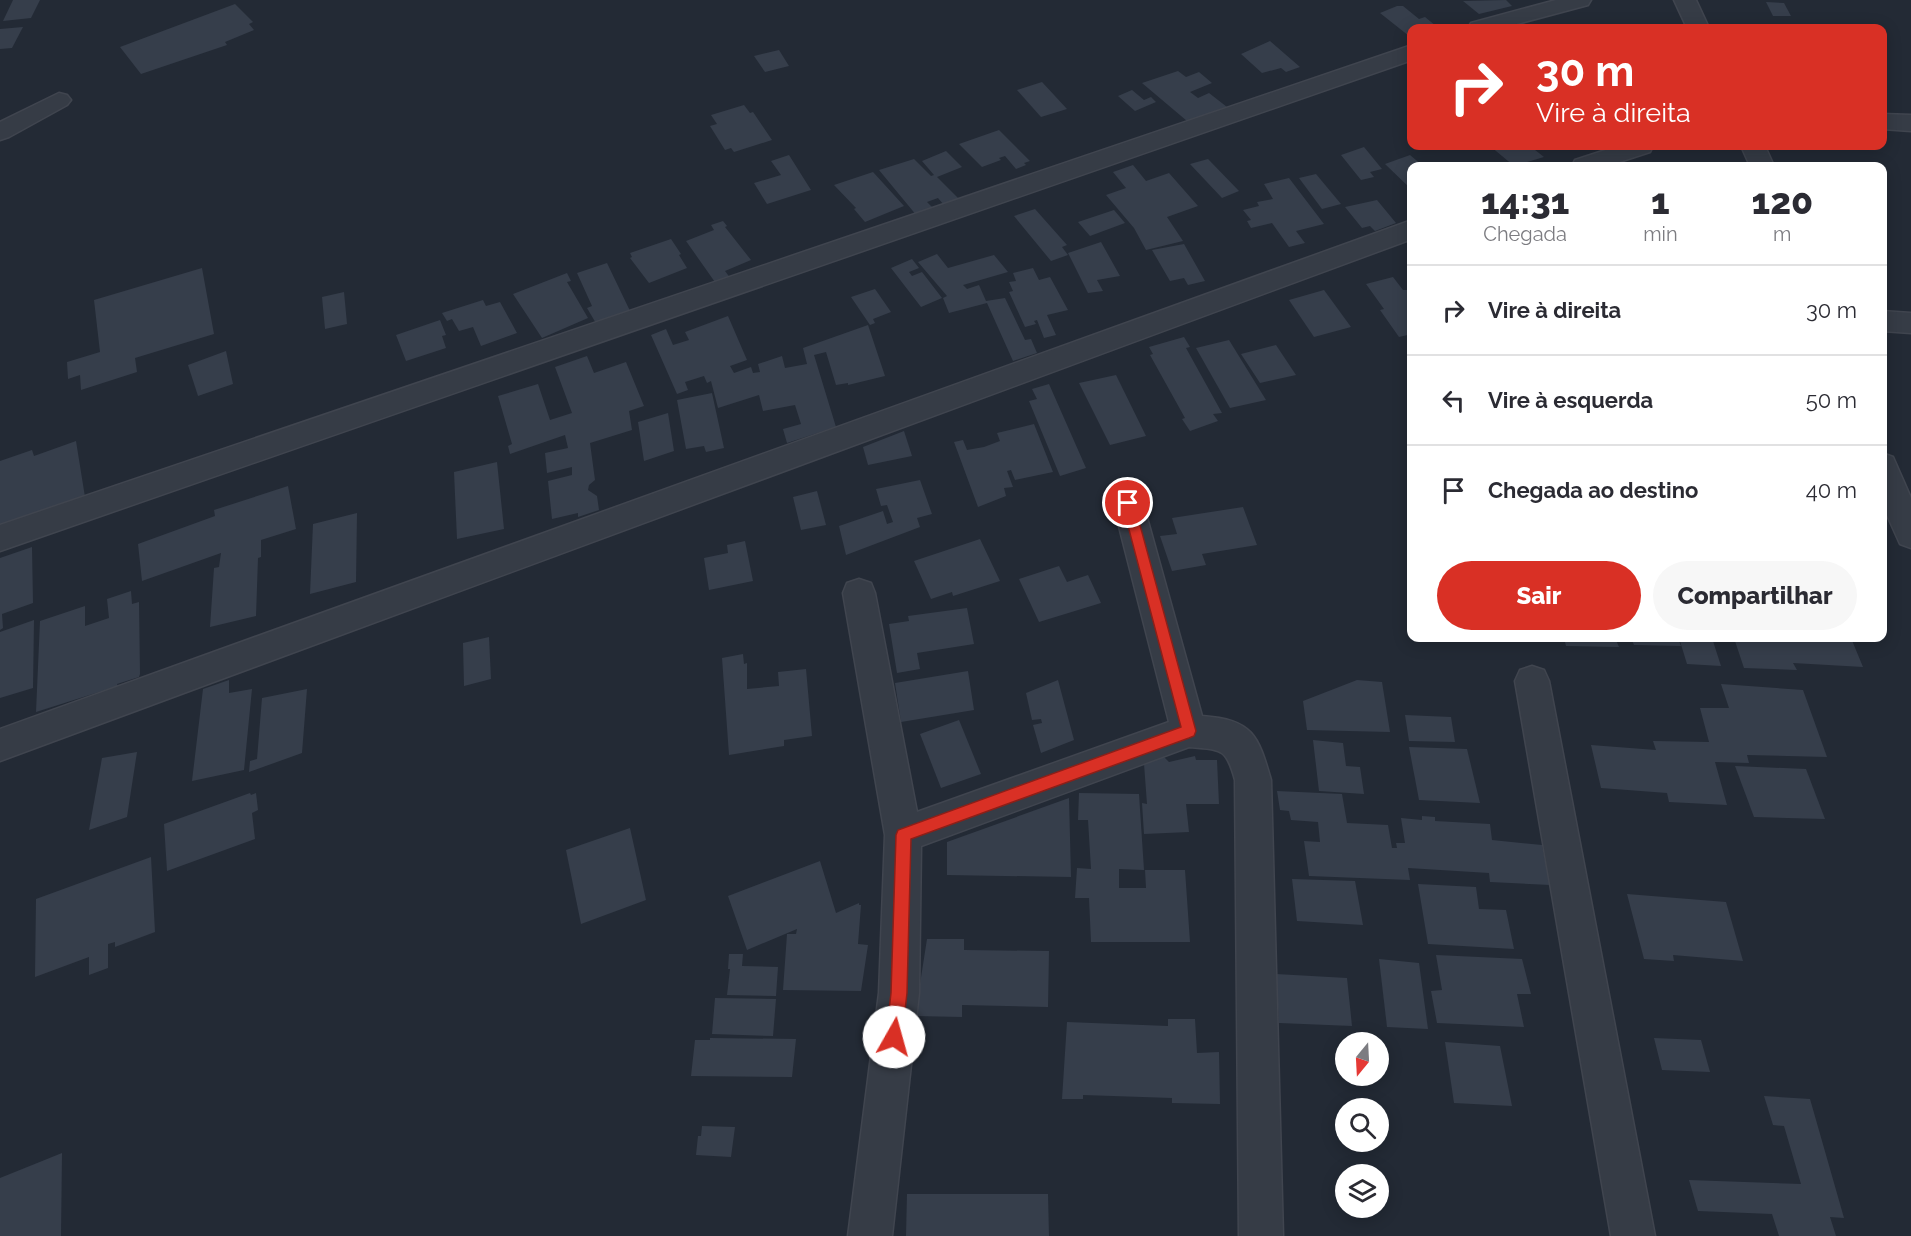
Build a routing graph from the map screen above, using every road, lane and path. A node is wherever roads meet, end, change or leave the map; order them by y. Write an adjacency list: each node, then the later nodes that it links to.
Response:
1 (1580, 0): 4 (street)
2 (1662, 0): 3 (street)
3 (1686, 2): 5 (street)
4 (1493, 24)
5 (1696, 24)
6 (1407, 54): 19 (street)
7 (59, 100): 10 (street)
8 (1887, 121): 9 (street)
9 (1911, 123)
10 (0, 132)
11 (1630, 150): 12 (street)
12 (1595, 162)
13 (1407, 231): 23 (street)
14 (1887, 321): 15 (street)
15 (1911, 323)
16 (1887, 477): 18 (street)
17 (1128, 503): 22 (street)
18 (1911, 535)
19 (0, 538)
20 (859, 593): 24 (street)
21 (1532, 681): 27 (street)
22 (1189, 731): 24 (street); 26 (street)
23 (0, 745)
24 (903, 835): 25 (street)
25 (870, 1236)
26 (1261, 1236)
27 (1633, 1236)

